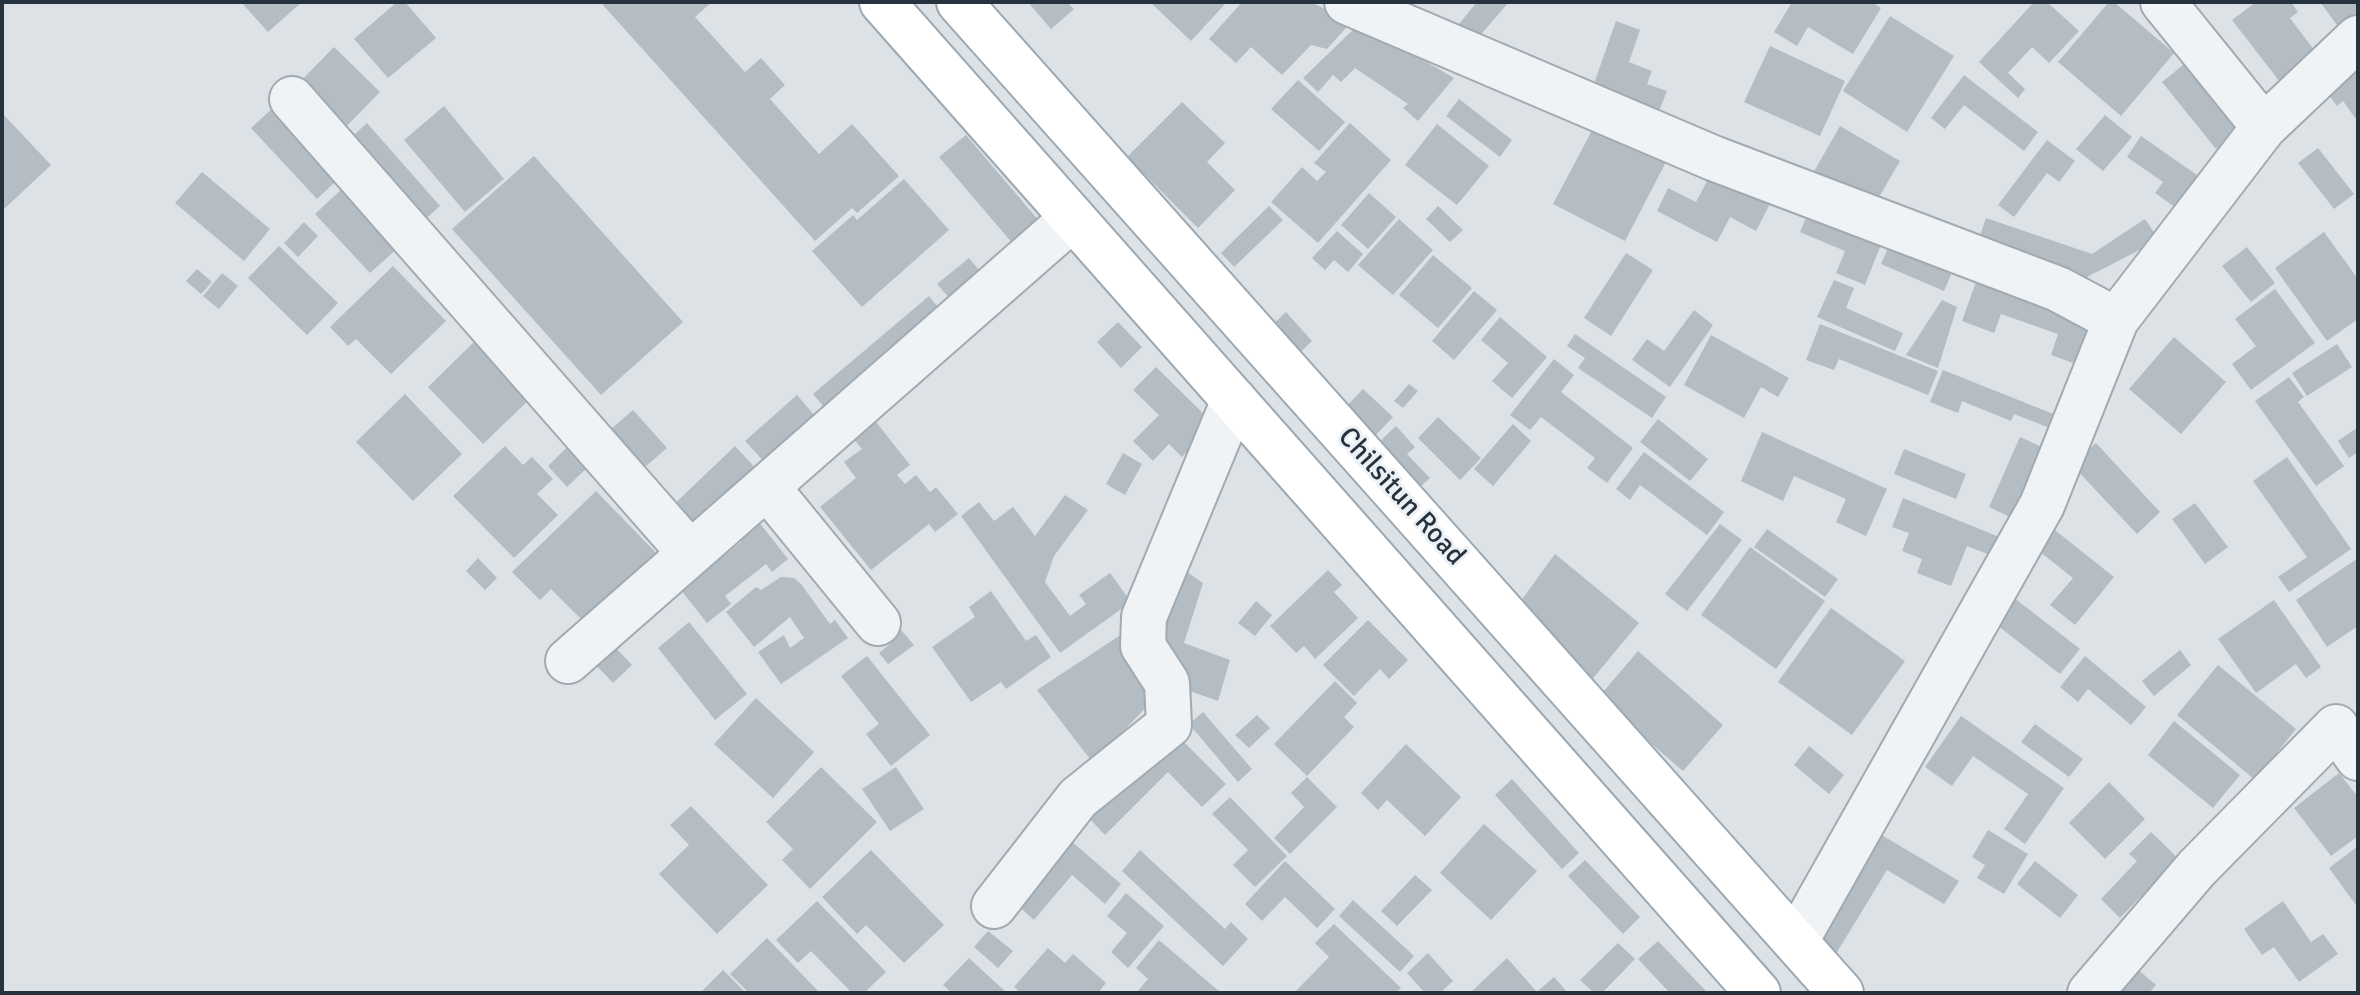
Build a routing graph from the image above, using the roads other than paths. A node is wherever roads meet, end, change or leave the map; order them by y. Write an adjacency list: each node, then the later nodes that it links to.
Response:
1 (882, 2): 8 (main road)
2 (959, 2): 17 (main road, Chilsitun Road)
3 (1347, 2): 9 (street)
4 (2163, 2): 7 (street)
5 (2358, 38): 7 (street)
6 (292, 99): 12 (street)
7 (2264, 127): 9 (street)
8 (1073, 218): 10 (main road); 11 (street)
9 (2116, 320): 17 (street)
10 (1234, 400): 16 (street); 18 (main road)
11 (767, 487): 12 (street); 13 (street)
12 (690, 553): 14 (street)
13 (878, 623)
14 (568, 661)
15 (2358, 758): 20 (street)
16 (994, 906)
17 (1796, 941): 19 (main road, Chilsitun Road)
18 (1758, 993)
19 (1841, 993)
20 (2090, 993)

